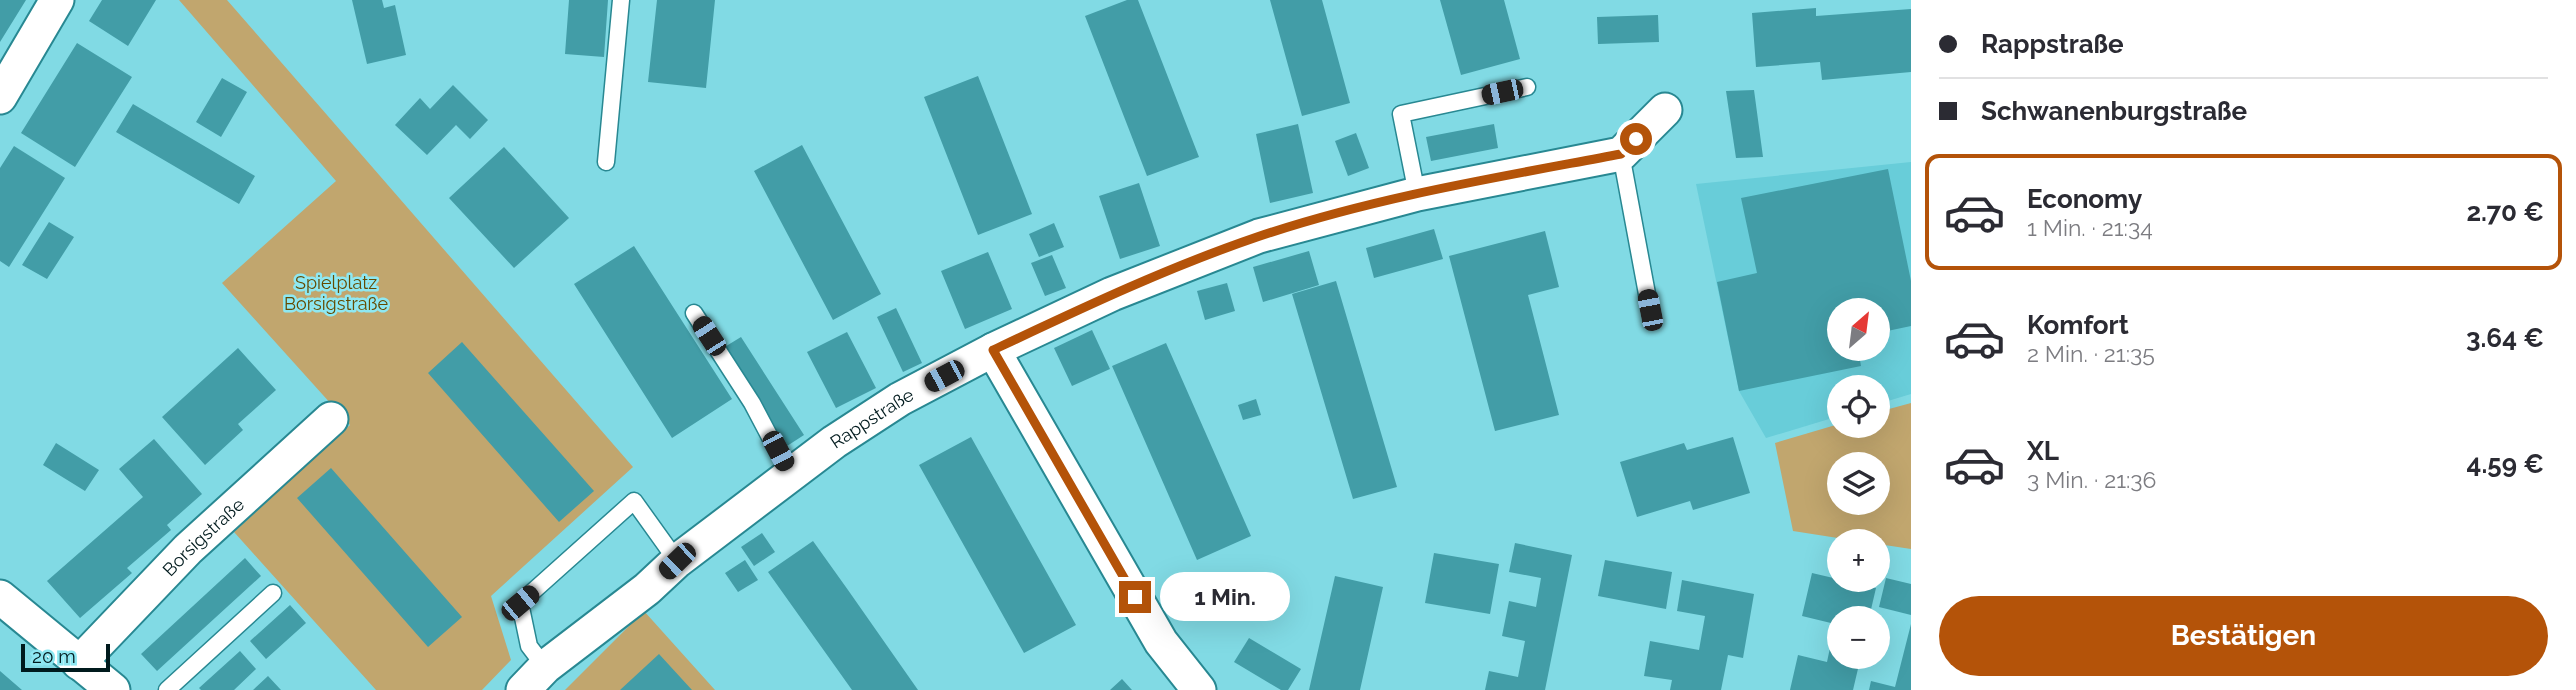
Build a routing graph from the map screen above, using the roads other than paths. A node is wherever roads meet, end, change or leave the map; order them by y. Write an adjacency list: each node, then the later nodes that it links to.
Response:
1 (57, 0): 4 (street)
2 (621, 0): 7 (lane)
3 (1527, 87): 8 (lane)
4 (0, 97)
5 (1665, 110): 6 (street)
6 (1621, 154): 8 (street, Rappstraße); 9 (lane)
7 (606, 162)
8 (1417, 194): 11 (street, Rappstraße)
9 (1650, 310)
10 (694, 313): 13 (lane)
11 (993, 350): 13 (street, Rappstraße); 21 (street)
12 (331, 419): 17 (street, Borsigstraße)
13 (790, 475): 14 (street, Rappstraße)
14 (677, 561): 18 (street, Rappstraße); 18 (lane)
15 (272, 593): 20 (lane)
16 (0, 597): 17 (street)
17 (79, 663): 19 (street)
18 (534, 679)
19 (113, 690)
20 (167, 690)
21 (1199, 690)

